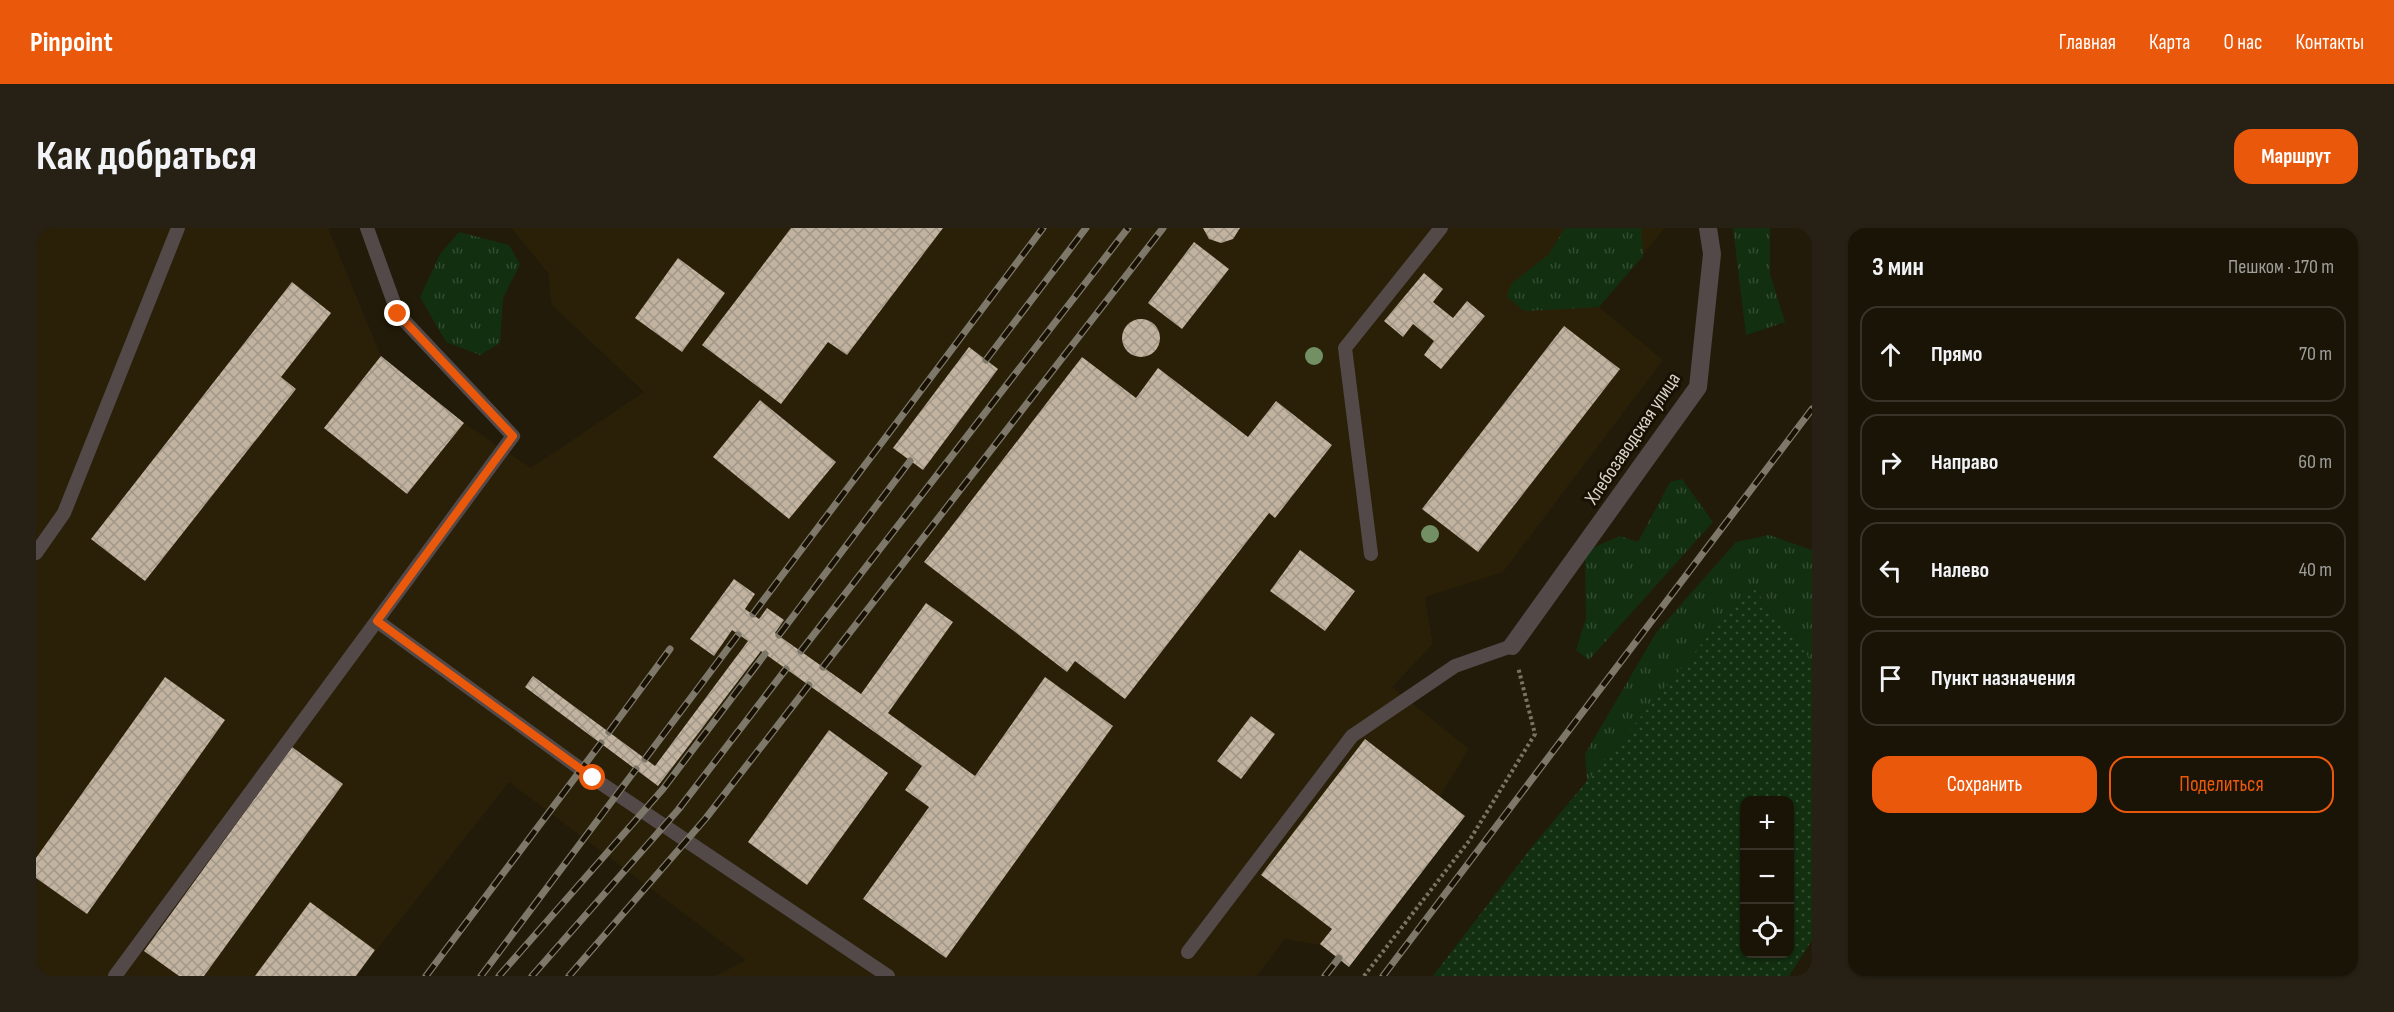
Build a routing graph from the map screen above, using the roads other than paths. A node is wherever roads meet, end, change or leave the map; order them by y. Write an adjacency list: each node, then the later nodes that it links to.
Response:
1 (178, 228): 5 (lane)
2 (367, 228): 7 (lane)
3 (1441, 228): 6 (lane)
4 (1708, 228): 8 (street, Хлебозаводская улица)
5 (36, 553)
6 (1371, 554)
7 (377, 621): 10 (lane); 11 (lane)
8 (1512, 646): 9 (lane)
9 (1188, 952)
10 (115, 976)
11 (888, 976)

